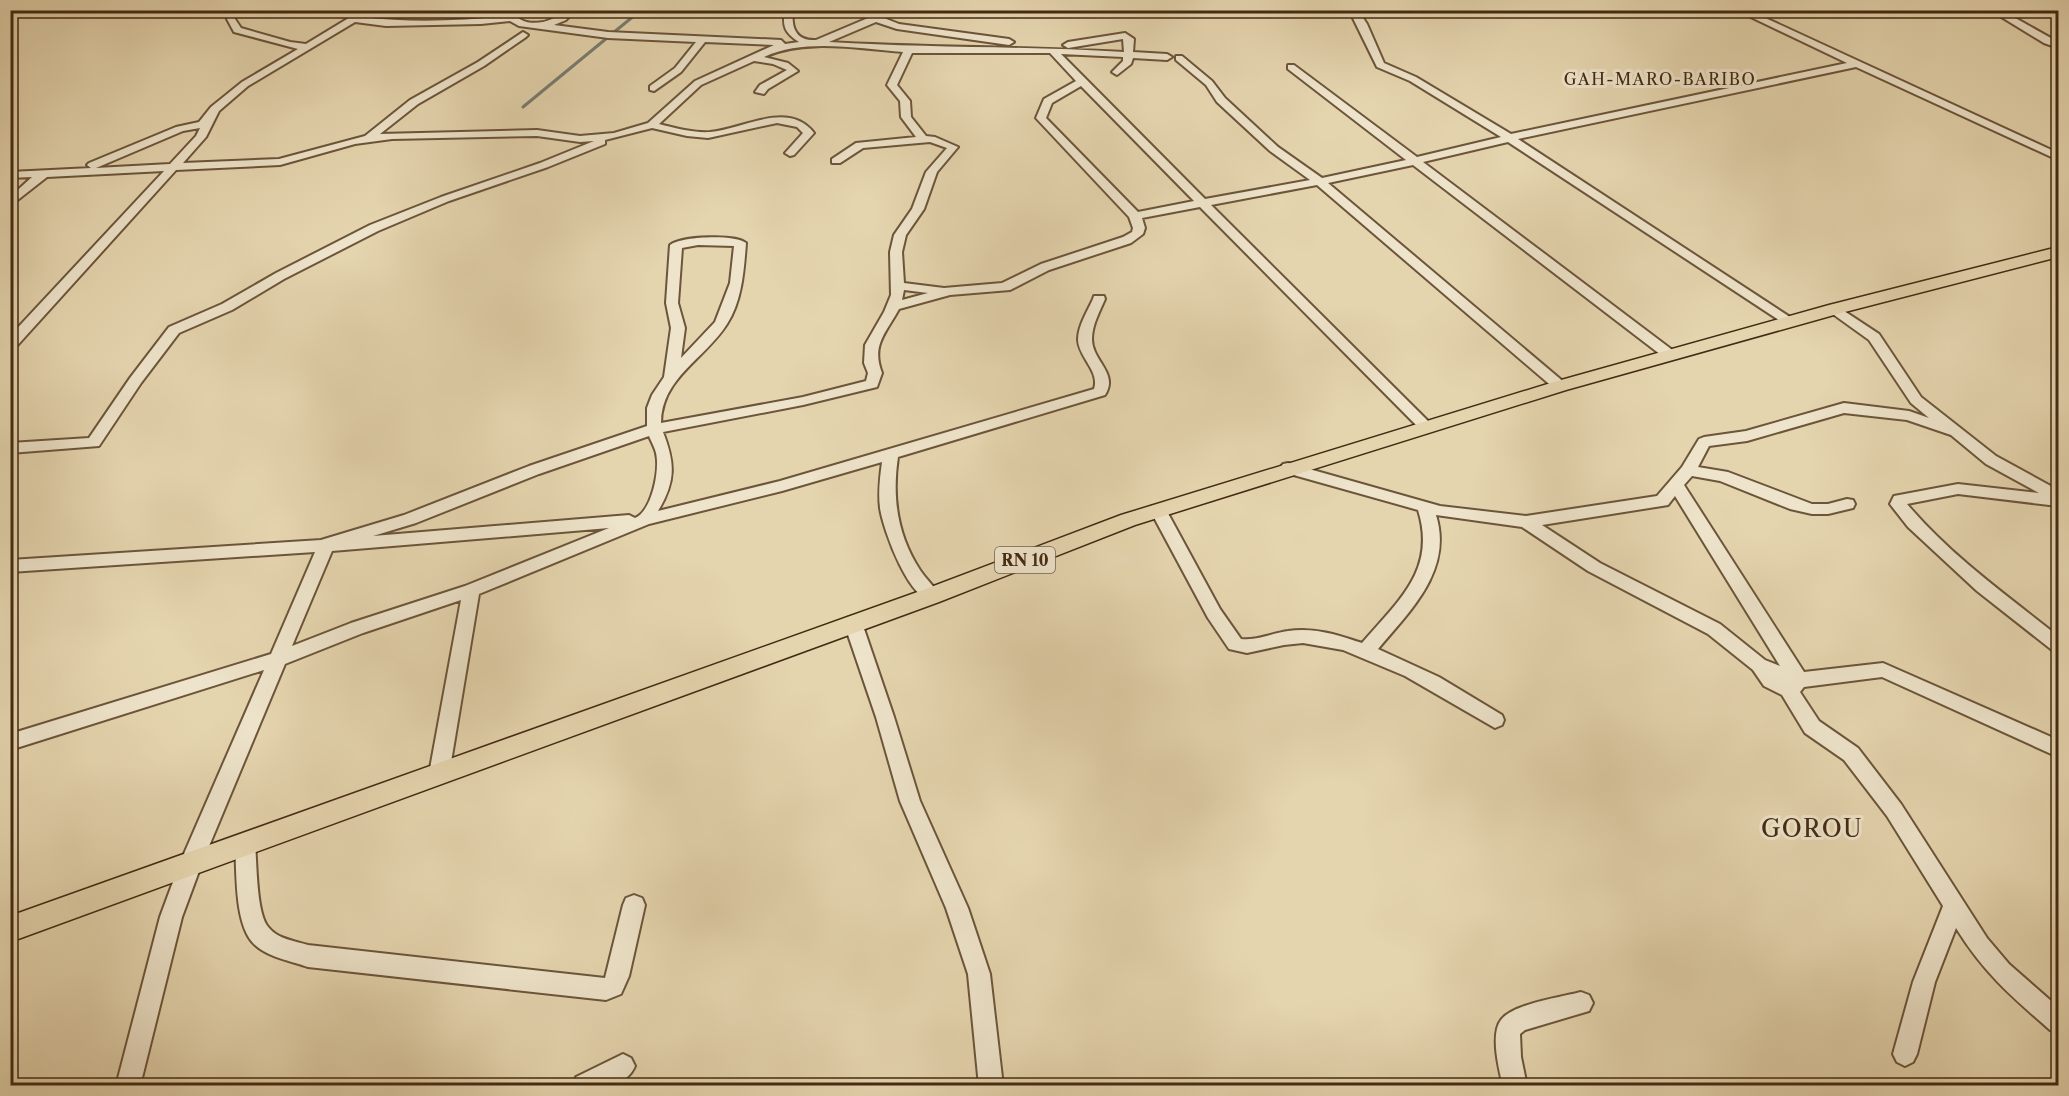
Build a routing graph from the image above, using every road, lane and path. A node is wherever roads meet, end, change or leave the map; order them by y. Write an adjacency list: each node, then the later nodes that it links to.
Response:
1 (232, 10): 18 (street)
2 (369, 10): 10 (street)
3 (571, 10): 12 (street)
4 (789, 10): 15 (street)
5 (896, 10): 11 (street)
6 (1353, 10): 33 (street)
7 (1740, 10): 24 (street)
8 (1994, 10): 17 (street)
9 (508, 14): 10 (street); 12 (street)
10 (354, 19): 18 (street)
11 (877, 19): 16 (street); 20 (street)
12 (542, 27): 14 (street)
13 (523, 35): 32 (street)
14 (700, 41): 15 (street); 27 (street)
15 (806, 43): 16 (street)
16 (818, 43): 19 (street); 22 (street)
17 (2058, 45)
18 (310, 46): 29 (street)
19 (909, 50): 20 (street); 34 (street)
20 (1050, 50): 21 (street); 21 (street); 26 (street)
21 (1128, 55): 21 (street)
22 (754, 58): 28 (street); 30 (street)
23 (1179, 58): 43 (street)
24 (1857, 64): 33 (street); 36 (street)
25 (1291, 67): 38 (street)
26 (1082, 81): 44 (street); 46 (street)
27 (654, 88)
28 (760, 92)
29 (216, 109): 39 (street); 40 (street)
30 (652, 125): 31 (street); 35 (street)
31 (615, 136): 32 (street); 61 (street)
32 (369, 138): 39 (street)
33 (1509, 138): 38 (street); 53 (street)
34 (923, 139): 37 (street); 48 (street)
35 (790, 153)
36 (2058, 157)
37 (836, 161)
38 (1416, 162): 43 (street); 55 (street)
39 (177, 165): 40 (street); 54 (street)
40 (75, 171): 41 (street)
41 (44, 173): 42 (street); 45 (street)
42 (10, 174)
43 (1319, 181): 44 (street); 57 (street)
44 (1201, 202): 46 (street); 58 (street)
45 (10, 203)
46 (1136, 216): 49 (street)
47 (2058, 252): 52 (main road, RN 10)
48 (898, 286): 49 (street); 51 (street)
49 (949, 291): 51 (street)
50 (1100, 300): 62 (street)
51 (892, 308): 59 (street)
52 (1835, 309): 53 (main road, RN 10); 60 (street)
53 (1788, 322): 55 (main road, RN 10)
54 (10, 345)
55 (1670, 355): 57 (main road, RN 10)
56 (671, 377): 56 (street); 59 (street)
57 (1560, 386): 58 (main road, RN 10)
58 (1426, 428): 63 (main road, RN 10)
59 (654, 429): 70 (street); 72 (street)
60 (1956, 432): 64 (street); 66 (street)
61 (10, 448)
62 (891, 453): 70 (street); 75 (street)
63 (1288, 468): 68 (street); 69 (main road, RN 10)
64 (1688, 470): 65 (street); 67 (street)
65 (1675, 483): 71 (street); 80 (street)
66 (2058, 499): 77 (street)
67 (1847, 504)
68 (1425, 507): 71 (street); 78 (street)
69 (1158, 510): 75 (main road, RN 10); 78 (street)
70 (645, 520): 72 (street); 74 (street)
71 (1526, 522): 80 (street)
72 (327, 544): 73 (street); 79 (street)
73 (10, 566)
74 (471, 590): 79 (street); 84 (street)
75 (931, 596): 76 (main road, RN 10)
76 (853, 623): 84 (main road, RN 10); 96 (street)
77 (2058, 645)
78 (1365, 652): 81 (street)
79 (278, 658): 82 (street); 86 (street)
80 (1794, 685): 83 (street); 88 (street)
81 (1494, 720)
82 (10, 742)
83 (2058, 749)
84 (439, 774): 85 (main road, RN 10)
85 (245, 844): 86 (main road, RN 10); 87 (street)
86 (191, 864): 89 (main road, RN 10); 94 (street)
87 (634, 905)
88 (1954, 905): 91 (street); 92 (street)
89 (10, 929)
90 (1581, 1003): 97 (street)
91 (2058, 1022)
92 (1905, 1054)
93 (624, 1066): 95 (street)
94 (128, 1086)
95 (585, 1086)
96 (991, 1086)
97 (1515, 1086)

